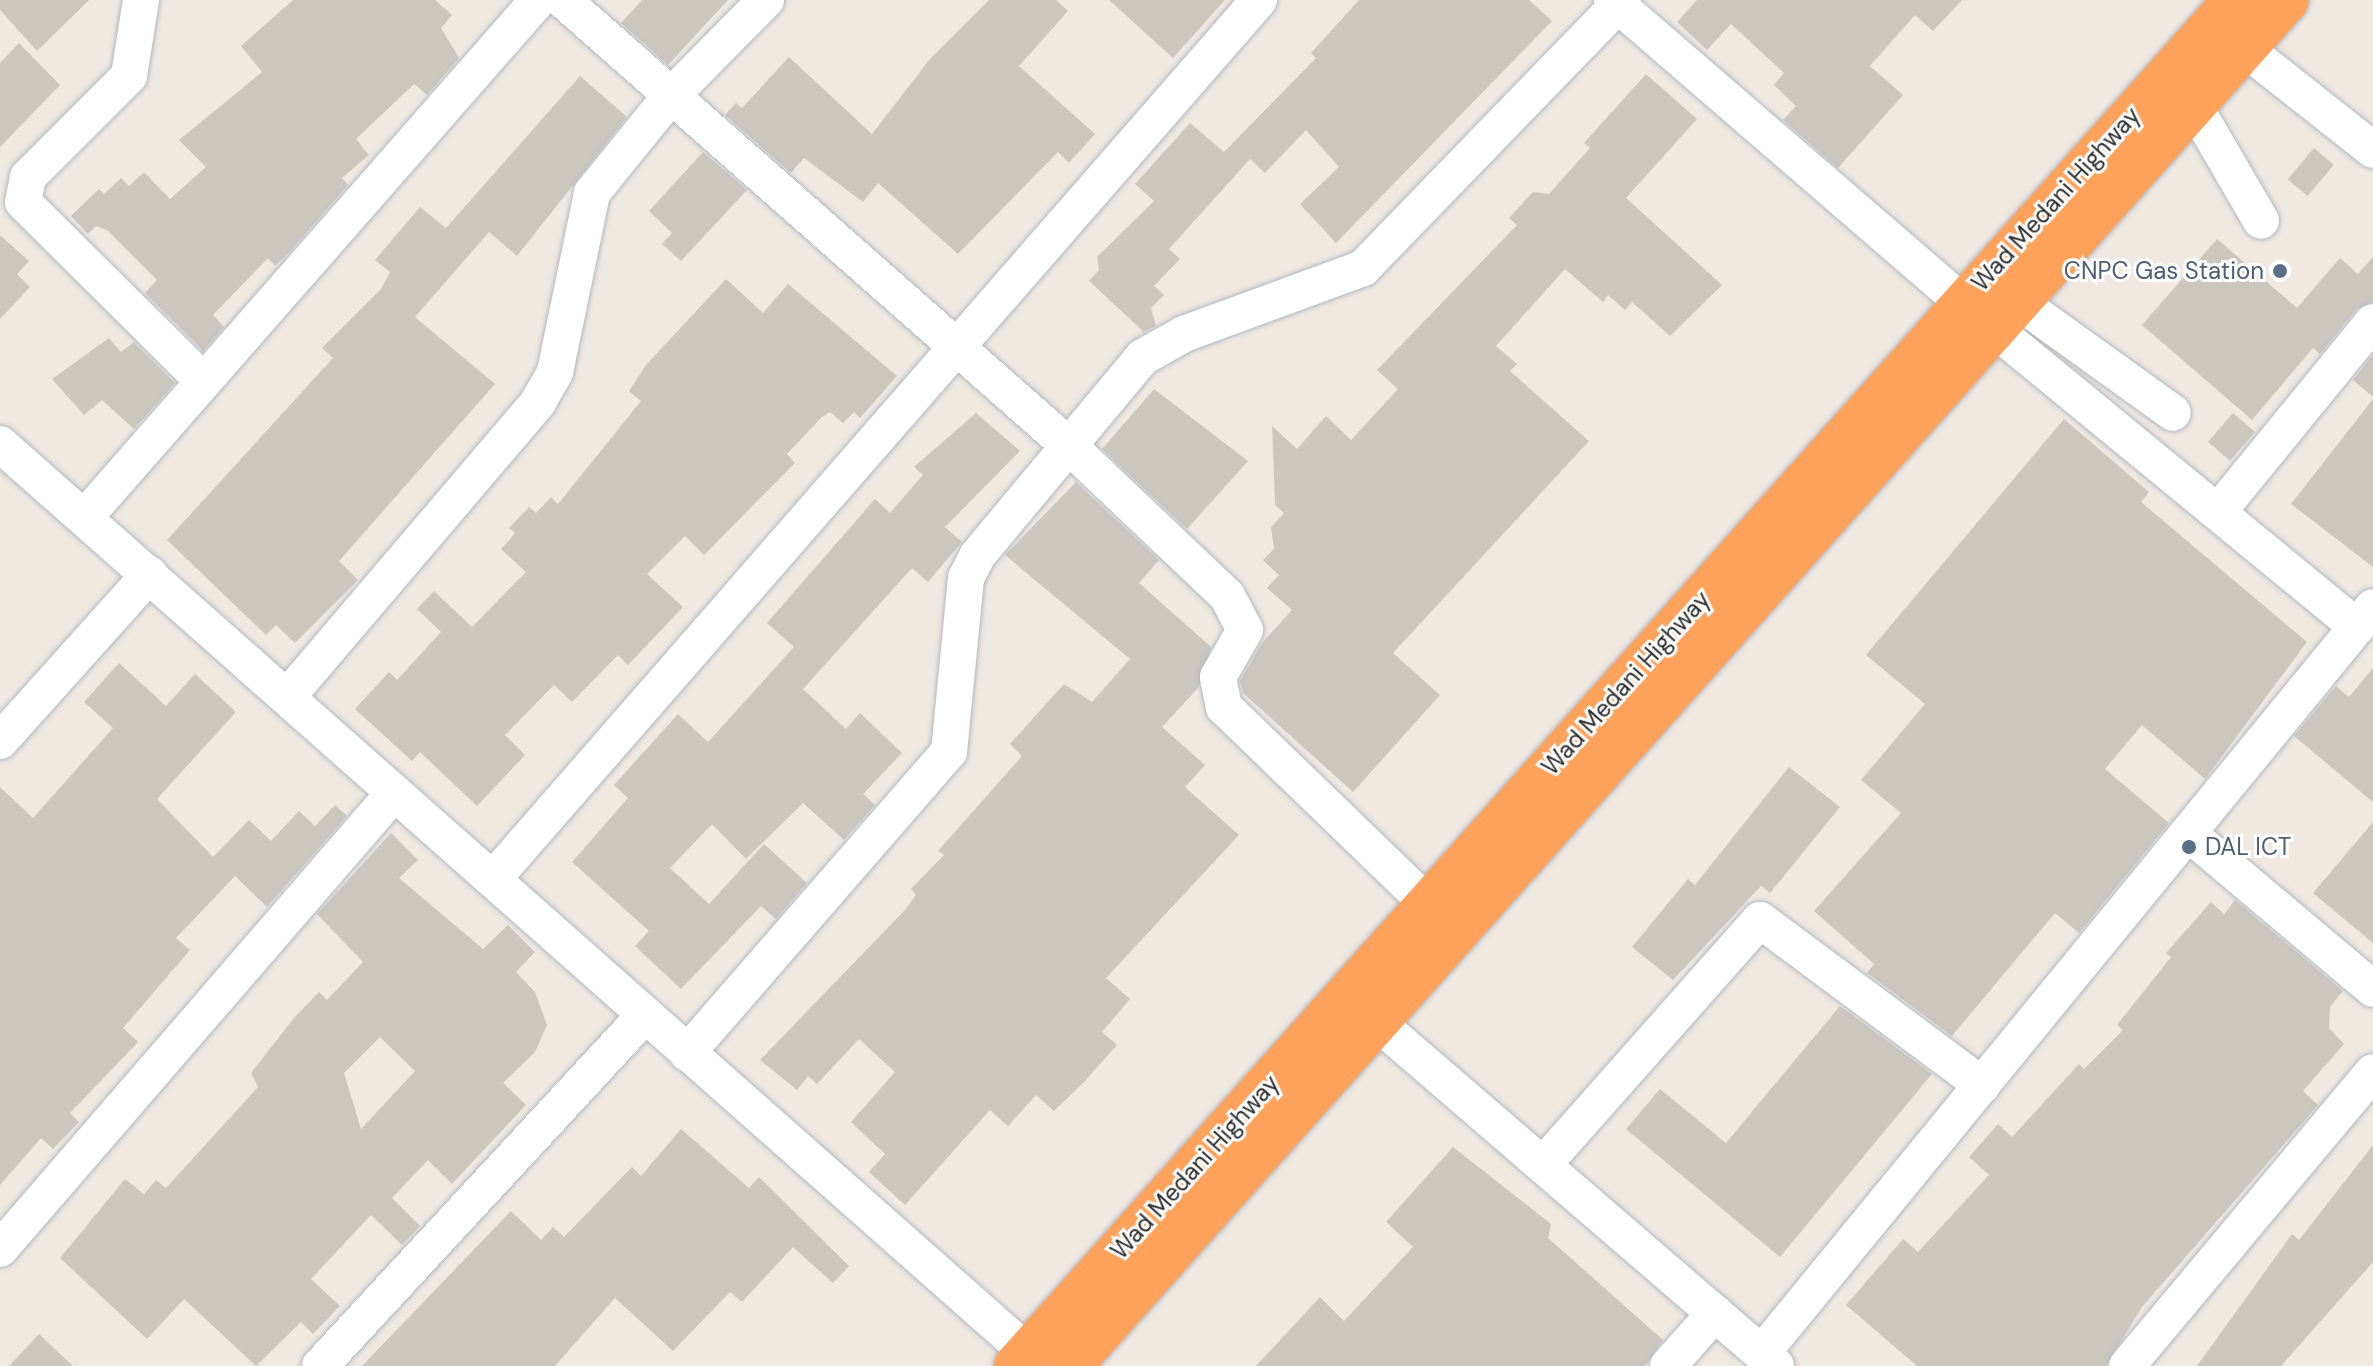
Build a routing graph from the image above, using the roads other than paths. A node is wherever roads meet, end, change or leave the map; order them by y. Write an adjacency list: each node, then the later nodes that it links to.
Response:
1 (141, 0): 17 (street)
2 (538, 0): 17 (street)
3 (563, 0): 10 (street)
4 (766, 0): 10 (street)
5 (1259, 0): 16 (street)
6 (2235, 0): 14 (highway, Wad Medani Highway)
7 (2287, 0): 9 (highway, Wad Medani Highway)
8 (1617, 2): 14 (street); 20 (street)
9 (2244, 48): 11 (highway, Wad Medani Highway); 12 (street)
10 (669, 98): 16 (street); 25 (street)
11 (2193, 104): 13 (street); 14 (highway, Wad Medani Highway)
12 (2373, 150)
13 (2261, 221)
14 (1991, 310): 18 (street); 21 (street); 30 (highway, Wad Medani Highway); 32 (highway, Wad Medani Highway)
15 (2373, 322): 21 (street)
16 (953, 348): 20 (street); 29 (street)
17 (203, 381): 22 (street)
18 (2173, 413)
19 (0, 444): 22 (street)
20 (1068, 445): 30 (street); 34 (street)
21 (2218, 512): 24 (street)
22 (85, 517): 23 (street)
23 (150, 574): 25 (street); 26 (street)
24 (2365, 617): 28 (street)
25 (289, 695): 27 (street)
26 (0, 741)
27 (394, 793): 29 (street); 38 (street)
28 (2188, 833): 31 (street); 36 (street)
29 (493, 879): 33 (street)
30 (1429, 905): 32 (highway, Wad Medani Highway)
31 (2373, 989)
32 (1363, 1010): 37 (street); 40 (highway, Wad Medani Highway); 43 (highway, Wad Medani Highway)
33 (644, 1016): 34 (street); 42 (street)
34 (687, 1053): 40 (street)
35 (2373, 1072): 45 (street)
36 (1982, 1085): 37 (street); 41 (street)
37 (1543, 1165): 39 (street)
38 (0, 1249)
39 (1715, 1313): 41 (street); 44 (street)
40 (1022, 1360)
41 (1769, 1360)
42 (320, 1366)
43 (1070, 1366)
44 (1668, 1366)
45 (2127, 1366)

